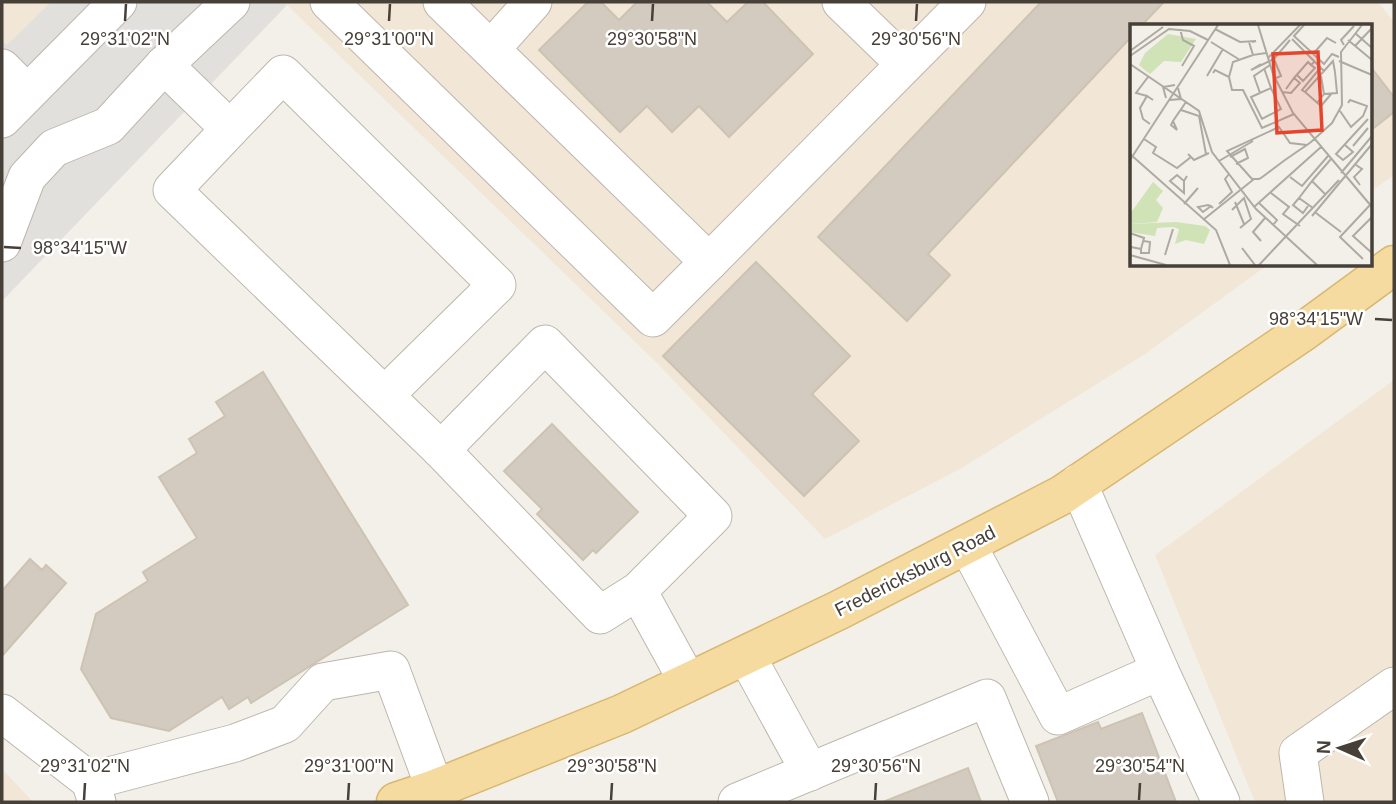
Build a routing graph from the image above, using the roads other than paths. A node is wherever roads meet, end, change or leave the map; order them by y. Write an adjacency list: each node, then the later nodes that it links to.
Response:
1 (118, 2): 12 (lane)
2 (231, 2): 10 (lane)
3 (329, 2): 16 (lane)
4 (442, 2): 8 (lane)
5 (533, 2): 8 (lane)
6 (841, 2): 9 (lane)
7 (967, 2): 9 (lane)
8 (491, 49): 16 (lane)
9 (905, 64): 16 (lane)
10 (164, 65): 14 (lane); 15 (lane)
11 (2, 68): 12 (lane)
12 (27, 93): 13 (lane)
13 (2, 119)
14 (230, 129): 18 (lane); 18 (lane)
15 (2, 243)
16 (709, 262)
17 (1394, 265): 20 (main road, Fredericksburg Road)
18 (385, 396): 19 (lane)
19 (441, 450): 22 (lane); 22 (lane)
20 (1078, 483): 21 (main road, Fredericksburg Road); 24 (lane)
21 (967, 544): 23 (main road, Fredericksburg Road); 24 (lane)
22 (638, 591): 25 (lane)
23 (746, 655): 25 (main road, Fredericksburg Road); 28 (lane)
24 (1160, 671): 34 (lane)
25 (688, 682): 29 (main road, Fredericksburg Road)
26 (1394, 686): 35 (lane)
27 (2, 713): 30 (lane)
28 (810, 772): 31 (lane); 33 (lane)
29 (435, 789): 30 (lane); 32 (main road, Fredericksburg Road)
30 (94, 792)
31 (760, 798)
32 (396, 802)
33 (1030, 802)
34 (1221, 802)
35 (1305, 802)

